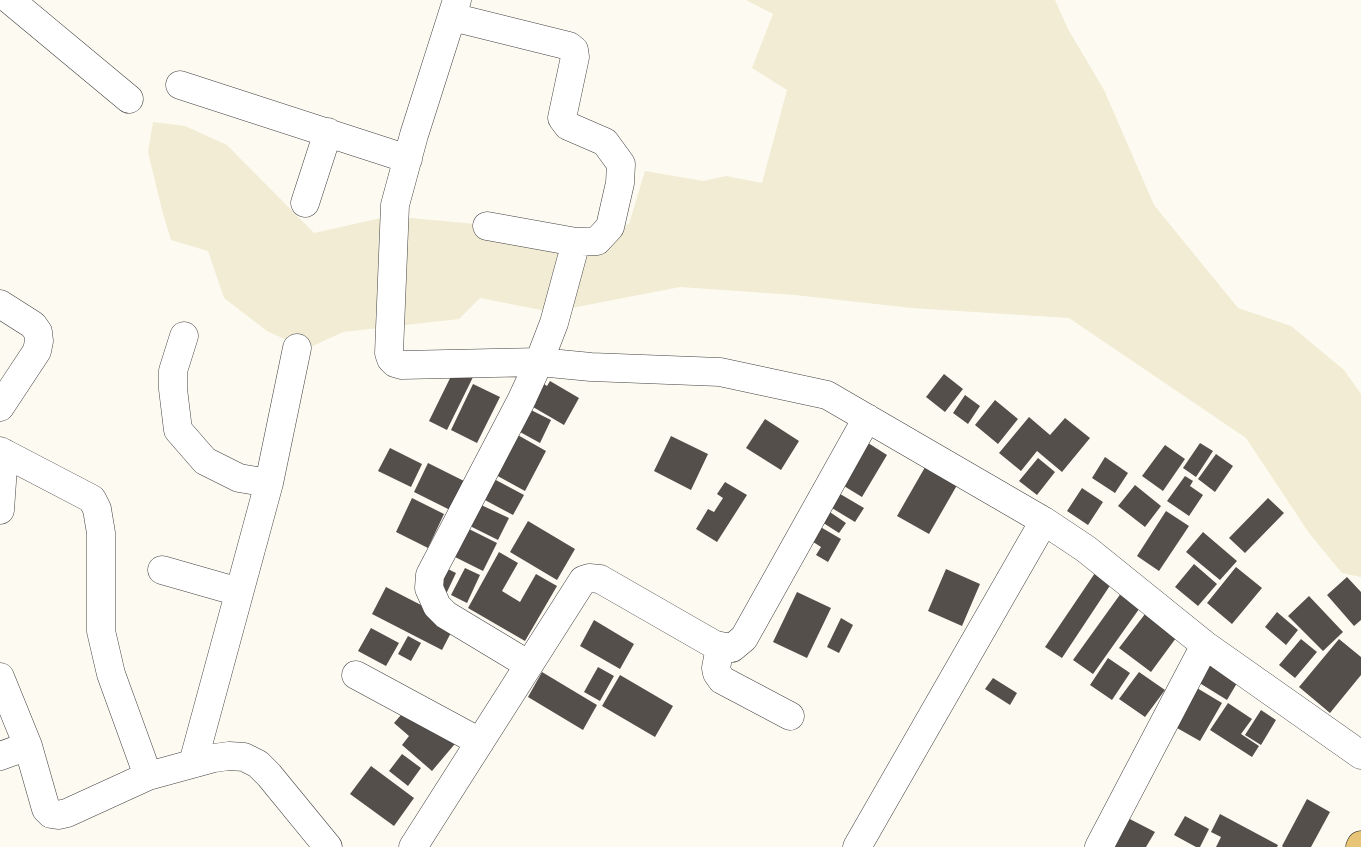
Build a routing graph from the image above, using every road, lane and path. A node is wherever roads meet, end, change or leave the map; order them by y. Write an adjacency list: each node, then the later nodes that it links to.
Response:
1 (10, 0): 4 (street)
2 (455, 8): 6 (street); 9 (street)
3 (180, 85): 5 (street)
4 (128, 99)
5 (328, 132): 6 (street); 7 (street)
6 (408, 159): 13 (street)
7 (305, 204)
8 (487, 226): 9 (street)
9 (576, 242): 13 (street)
10 (0, 304): 14 (street)
11 (184, 336): 17 (street)
12 (297, 348): 17 (street)
13 (539, 362): 15 (street); 24 (street)
14 (0, 407)
15 (867, 418): 19 (street); 23 (street)
16 (2, 452): 18 (street); 33 (street)
17 (269, 483): 21 (street)
18 (0, 510)
19 (1044, 520): 22 (street); 36 (street)
20 (162, 570): 21 (street)
21 (239, 592): 32 (street)
22 (1205, 645): 30 (street); 37 (street)
23 (720, 646): 24 (street); 27 (street)
24 (529, 665): 28 (street)
25 (356, 676): 28 (street)
26 (0, 678): 29 (street)
27 (790, 716)
28 (480, 742): 35 (street)
29 (28, 746): 31 (street); 33 (street)
30 (1361, 755)
31 (0, 756)
32 (193, 763): 33 (street); 34 (street)
33 (148, 776)
34 (328, 847)
35 (412, 847)
36 (857, 847)
37 (1099, 847)

